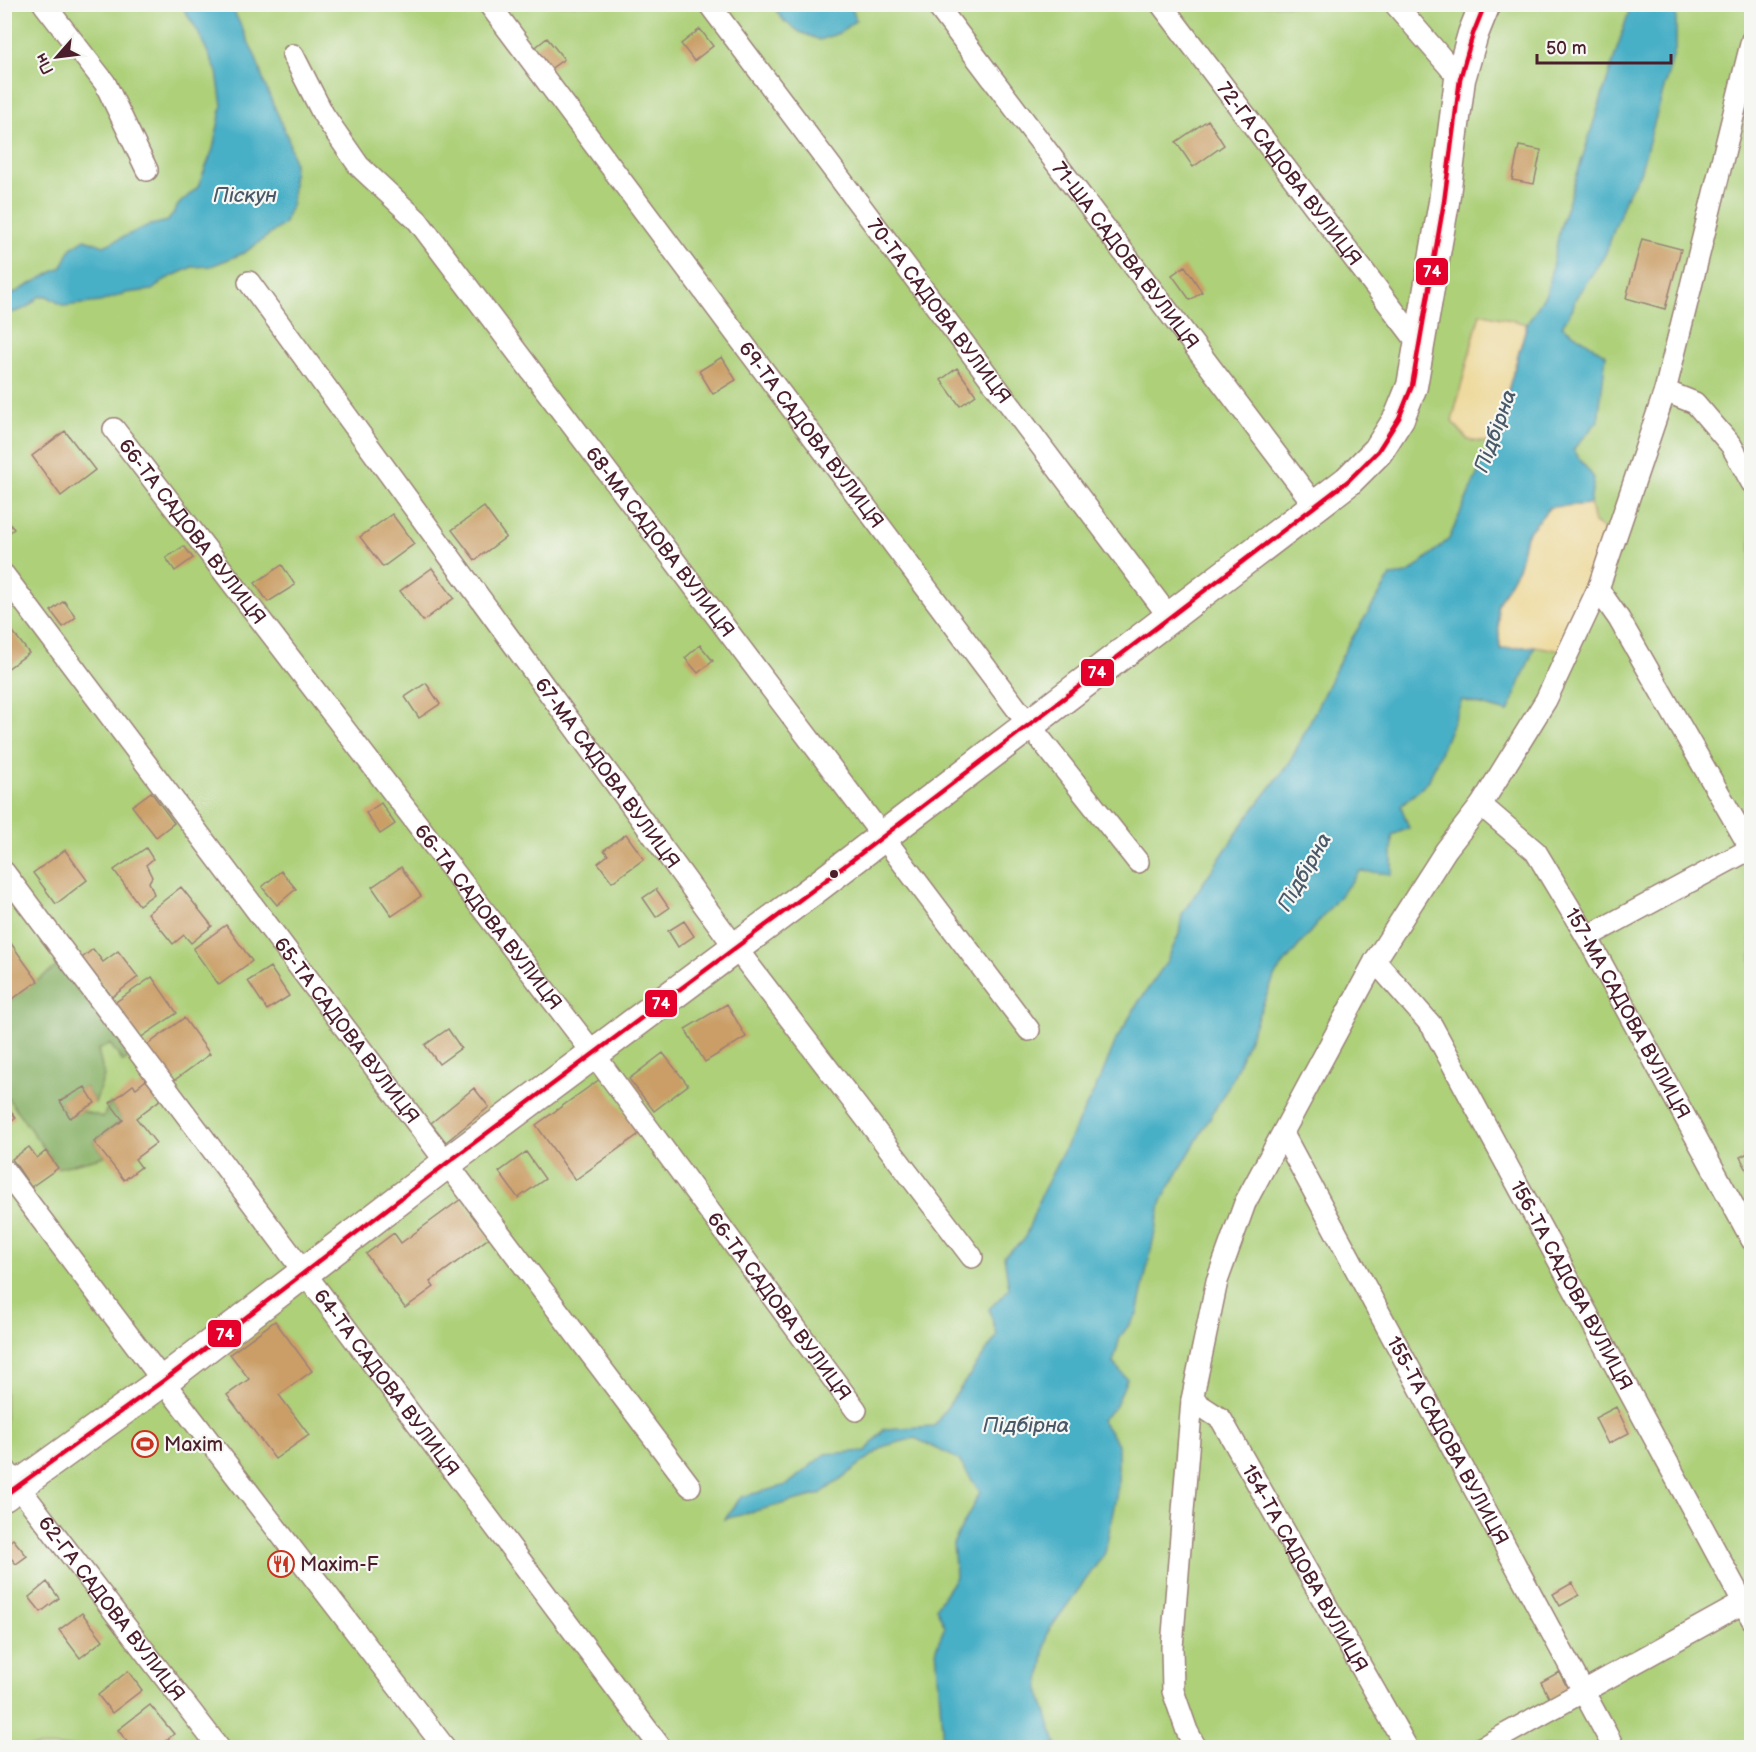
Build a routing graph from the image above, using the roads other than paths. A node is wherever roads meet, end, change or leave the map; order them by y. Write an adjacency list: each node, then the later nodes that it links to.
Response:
1 (44, 4): 13 (street)
2 (489, 4): 23 (street, 69-ТА САДОВА ВУЛИЦЯ)
3 (709, 4): 22 (street, 70-ТА САДОВА ВУЛИЦЯ)
4 (936, 4): 19 (street, 71-ША САДОВА ВУЛИЦЯ)
5 (1161, 4): 15 (street, 72-ГА САДОВА ВУЛИЦЯ)
6 (1395, 4): 10 (street)
7 (1485, 4): 10 (street)
8 (1752, 40): 11 (street)
9 (293, 55): 25 (street, 68-МА САДОВА ВУЛИЦЯ)
10 (1460, 79): 15 (street)
11 (1739, 87): 12 (street); 16 (street)
12 (1752, 112)
13 (147, 170)
14 (249, 282): 30 (street, 67-МА САДОВА ВУЛИЦЯ)
15 (1419, 344): 19 (street)
16 (1665, 391): 18 (street); 21 (street)
17 (114, 429): 33 (street, 66-ТА САДОВА ВУЛИЦЯ)
18 (1752, 483)
19 (1316, 507): 22 (street)
20 (4, 575): 35 (street, 65-ТА САДОВА ВУЛИЦЯ)
21 (1598, 589): 24 (street); 26 (street)
22 (1170, 618): 23 (street)
23 (1029, 725): 25 (street); 27 (street, 69-ТА САДОВА ВУЛИЦЯ)
24 (1481, 804): 29 (street, 157-МА САДОВА ВУЛИЦЯ); 31 (street)
25 (882, 837): 30 (street); 32 (street, 68-МА САДОВА ВУЛИЦЯ)
26 (1751, 849): 29 (street)
27 (1138, 862)
28 (4, 872): 39 (street, 64-ТА САДОВА ВУЛИЦЯ)
29 (1587, 937): 37 (street, 157-МА САДОВА ВУЛИЦЯ)
30 (736, 948): 33 (street); 38 (street, 67-МА САДОВА ВУЛИЦЯ)
31 (1376, 962): 34 (street); 45 (street, 156-ТА САДОВА ВУЛИЦЯ)
32 (1029, 1030)
33 (594, 1054): 35 (street); 42 (street, 66-ТА САДОВА ВУЛИЦЯ)
34 (1283, 1134): 41 (street); 46 (street, 155-ТА САДОВА ВУЛИЦЯ)
35 (447, 1163): 39 (street); 44 (street, 65-ТА САДОВА ВУЛИЦЯ)
36 (4, 1170): 40 (street)
37 (1752, 1240)
38 (972, 1257)
39 (304, 1272): 40 (street); 49 (street, 64-ТА САДОВА ВУЛИЦЯ)
40 (163, 1381): 43 (street); 48 (street)
41 (1192, 1400): 50 (street); 51 (street, 154-ТА САДОВА ВУЛИЦЯ)
42 (856, 1410)
43 (9, 1483): 47 (street, 62-ГА САДОВА ВУЛИЦЯ)
44 (690, 1486)
45 (1749, 1607): 46 (street)
46 (1582, 1692): 52 (street); 53 (street, 155-ТА САДОВА ВУЛИЦЯ)
47 (219, 1748)
48 (445, 1748)
49 (661, 1748)
50 (1196, 1748)
51 (1407, 1748)
52 (1481, 1748)
53 (1614, 1748)

